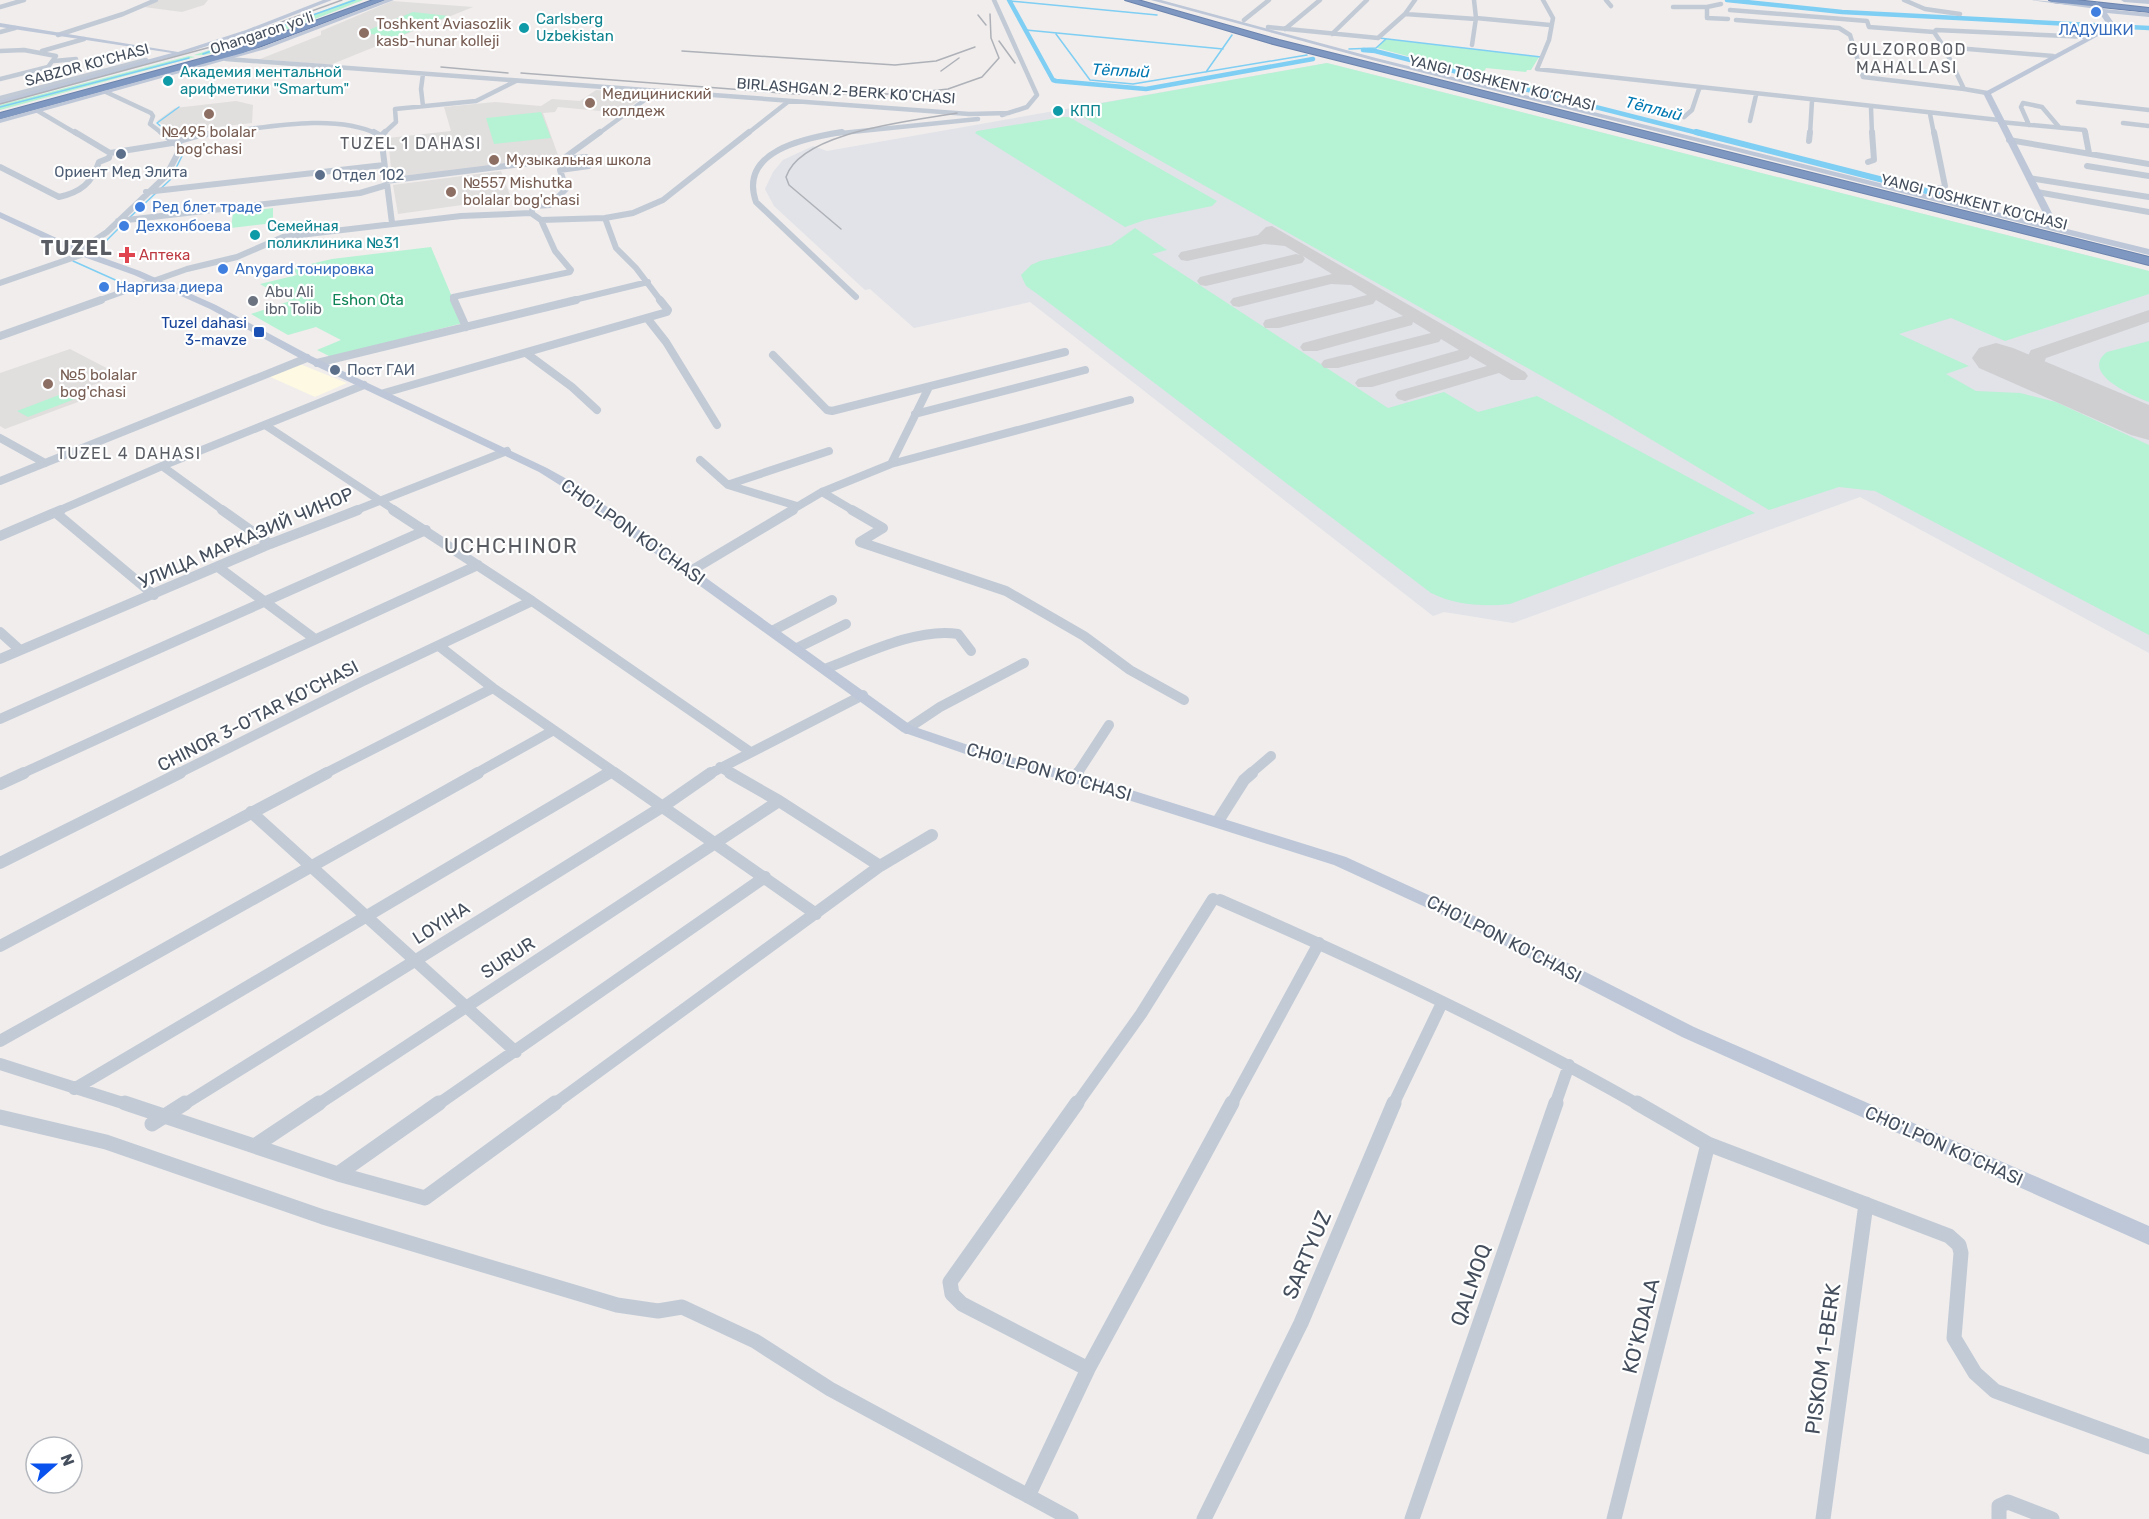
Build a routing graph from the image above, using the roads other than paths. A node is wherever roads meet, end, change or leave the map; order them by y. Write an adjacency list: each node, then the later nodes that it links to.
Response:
1 (24, 0): 27 (street)
2 (149, 0): 32 (street)
3 (156, 0): 32 (street)
4 (329, 0): 57 (main road, SABZOR KO'CHASI)
5 (368, 0): 60 (highway, Ohangaron yoʻli)
6 (380, 0): 35 (highway, Ohangaron yoʻli)
7 (391, 0): 35 (main road, Ohangaron yoʻli)
8 (994, 0): 85 (street)
9 (1129, 0): 125 (highway, YANGI TOSHKENT KO‘CHASI)
10 (1140, 0): 125 (highway, YANGI TOSHKENT KO‘CHASI)
11 (1154, 0): 122 (main road)
12 (1269, 0): 38 (street)
13 (1320, 0): 45 (street)
14 (1367, 0): 49 (street)
15 (1415, 0): 33 (street)
16 (1474, 0): 36 (street)
17 (1543, 0): 40 (street)
18 (1606, 0): 25 (street)
19 (1904, 0): 34 (street)
20 (2034, 0): 26 (main road)
21 (2053, 0): 26 (highway)
22 (2080, 0): 26 (highway)
23 (2124, 0): 31 (main road)
24 (1721, 4): 29 (street)
25 (1611, 6)
26 (2098, 6): 31 (highway); 51 (main road)
27 (0, 7)
28 (1675, 8): 29 (street)
29 (1707, 9): 37 (street)
30 (1730, 10): 43 (street)
31 (2148, 10)
32 (122, 13): 50 (street)
33 (1406, 14): 36 (street); 49 (street)
34 (1960, 14)
35 (339, 19): 60 (highway, Ohangaron yoʻli); 61 (main road, Ohangaron yoʻli)
36 (1476, 19): 40 (street); 53 (street)
37 (1728, 19)
38 (1244, 20)
39 (1737, 20): 46 (street)
40 (1550, 24): 70 (street)
41 (0, 25): 44 (main road, BIRLASHGAN 2-BERK KO'CHASI)
42 (1268, 27): 45 (street)
43 (1869, 27): 46 (street); 47 (street)
44 (15, 28): 48 (street); 50 (main road, BIRLASHGAN 2-BERK KO'CHASI)
45 (1286, 28): 49 (street)
46 (1839, 28): 71 (street)
47 (1936, 31): 51 (street); 54 (street)
48 (0, 32)
49 (1332, 33)
50 (55, 34): 52 (main road, BIRLASHGAN 2-BERK KO'CHASI)
51 (2089, 37): 58 (main road)
52 (84, 39): 56 (street); 57 (main road, BIRLASHGAN 2-BERK KO'CHASI)
53 (1472, 45)
54 (1944, 47): 58 (street); 71 (street)
55 (0, 51): 56 (street)
56 (39, 52): 62 (street)
57 (178, 53): 60 (main road, BIRLASHGAN 2-BERK KO'CHASI); 63 (main road, SABZOR KO'CHASI)
58 (2053, 56): 74 (main road)
59 (76, 58): 62 (street)
60 (210, 58): 61 (main road, BIRLASHGAN 2-BERK KO'CHASI); 68 (highway, Ohangaron yoʻli); 86 (highway, Ohangaron yoʻli)
61 (226, 59): 64 (street, BIRLASHGAN 2-BERK KO'CHASI); 66 (main road, Ohangaron yoʻli)
62 (54, 61): 65 (street)
63 (100, 74): 75 (street); 77 (main road, SABZOR KO'CHASI)
64 (423, 74): 67 (street, BIRLASHGAN 2-BERK KO'CHASI); 81 (street)
65 (0, 79)
66 (153, 80): 68 (highway); 73 (main road, Ohangaron yoʻli)
67 (516, 81): 72 (street, BIRLASHGAN 2-BERK KO'CHASI); 81 (street)
68 (124, 83): 86 (highway, Ohangaron yoʻli)
69 (0, 88): 75 (street)
70 (1700, 89): 76 (street); 88 (street)
71 (1964, 89): 74 (street)
72 (657, 91): 78 (street, BIRLASHGAN 2-BERK KO'CHASI); 102 (street)
73 (106, 92): 84 (main road, Ohangaron yoʻli); 98 (street)
74 (1987, 93): 91 (main road)
75 (16, 94): 77 (street)
76 (1756, 95): 79 (street); 90 (street)
77 (0, 100)
78 (789, 100): 85 (street, BIRLASHGAN 2-BERK KO'CHASI); 118 (street)
79 (1812, 101): 82 (street); 99 (street)
80 (2078, 102): 83 (street)
81 (423, 106): 96 (street)
82 (1871, 108): 87 (street); 103 (street)
83 (2149, 110)
84 (38, 111): 89 (main road, Ohangaron yoʻli); 100 (street)
85 (1009, 113): 129 (street)
86 (0, 114)
87 (1930, 114): 91 (street); 111 (street)
88 (1684, 117)
89 (0, 121)
90 (1750, 121)
91 (1999, 121): 93 (street); 97 (main road)
92 (2123, 123): 94 (street)
93 (2029, 125): 95 (street); 95 (street)
94 (2149, 126)
95 (2059, 127): 101 (street)
96 (381, 136): 98 (street); 105 (street)
97 (2009, 140): 101 (street); 109 (main road)
98 (176, 141): 100 (street); 112 (street)
99 (1809, 141)
100 (110, 153): 107 (street)
101 (2089, 153): 104 (street)
102 (563, 159): 110 (street); 116 (street)
103 (1868, 162)
104 (2149, 164)
105 (384, 165): 110 (street); 112 (street)
106 (2086, 166): 108 (street)
107 (0, 167)
108 (2149, 176)
109 (2030, 178): 113 (main road); 114 (street)
110 (387, 183): 120 (street); 121 (street)
111 (1939, 188)
112 (149, 192): 120 (street)
113 (2037, 192): 115 (street); 122 (main road)
114 (2149, 197)
115 (2149, 212)
116 (531, 213): 119 (street); 121 (street)
117 (0, 215): 123 (main road, CHO'LPON KO'CHASI)
118 (605, 218): 119 (street); 127 (street)
119 (542, 220): 131 (street)
120 (121, 221): 123 (street)
121 (392, 224): 126 (street)
122 (2056, 229): 124 (main road)
123 (81, 252): 126 (main road, CHO'LPON KO'CHASI); 128 (street)
124 (2149, 252)
125 (2149, 259)
126 (155, 281): 132 (street); 136 (main road, CHO'LPON KO'CHASI)
127 (648, 282): 130 (street); 131 (street)
128 (0, 283)
129 (856, 297)
130 (647, 318): 134 (street); 145 (street)
131 (466, 327): 136 (street)
132 (0, 336)
133 (1065, 352): 139 (street)
134 (526, 353): 140 (street); 142 (street)
135 (773, 355): 139 (street)
136 (312, 360): 138 (main road, CHO'LPON KO'CHASI); 150 (street)
137 (1085, 370): 143 (street)
138 (364, 385): 140 (main road, CHO'LPON KO'CHASI); 144 (street)
139 (929, 387): 143 (street)
140 (384, 393): 148 (main road, CHO'LPON KO'CHASI)
141 (1130, 400): 151 (street)
142 (597, 410)
143 (915, 414): 151 (street)
144 (265, 425): 152 (street); 156 (street)
145 (717, 426)
146 (0, 438): 150 (street)
147 (829, 450): 154 (street)
148 (507, 451): 156 (street, УЛИЦА МАРКАЗИЙ ЧИНОР); 164 (main road, CHO'LPON KO'CHASI)
149 (700, 460): 154 (street)
150 (45, 464): 153 (street)
151 (891, 464): 155 (street)
152 (162, 466): 158 (street); 161 (street)
153 (0, 481)
154 (728, 485): 157 (street)
155 (822, 492): 157 (street); 182 (street)
156 (380, 499): 159 (street); 161 (street, УЛИЦА МАРКАЗИЙ ЧИНОР)
157 (797, 506): 164 (street)
158 (56, 513): 160 (street); 165 (street)
159 (426, 530): 162 (street); 167 (street)
160 (0, 536)
161 (270, 544): 163 (street, УЛИЦА МАРКАЗИЙ ЧИНОР)
162 (478, 565): 168 (street); 172 (street)
163 (218, 567): 165 (street, УЛИЦА МАРКАЗИЙ ЧИНОР); 167 (street)
164 (689, 572): 170 (main road, CHO'LPON KO'CHASI)
165 (154, 595): 175 (street, УЛИЦА МАРКАЗИЙ ЧИНОР)
166 (832, 600): 170 (street)
167 (266, 601): 172 (street); 183 (street)
168 (532, 601): 173 (street, CHINOR 3-O'TAR KO'CHASI); 187 (street)
169 (846, 624): 174 (street)
170 (772, 631): 174 (main road, CHO'LPON KO'CHASI)
171 (0, 632): 175 (street)
172 (315, 639): 192 (street)
173 (439, 646): 180 (street); 199 (street, CHINOR 3-O'TAR KO'CHASI)
174 (798, 648): 179 (main road, CHO'LPON KO'CHASI)
175 (20, 650): 177 (street, УЛИЦА МАРКАЗИЙ ЧИНОР)
176 (971, 651): 179 (street)
177 (0, 659)
178 (1024, 663): 185 (street)
179 (825, 669): 181 (main road, CHO'LPON KO'CHASI)
180 (494, 687): 186 (street); 195 (street)
181 (863, 695): 185 (main road, CHO'LPON KO'CHASI); 187 (street, LOYIHA)
182 (1184, 700)
183 (0, 719)
184 (1109, 725): 191 (street)
185 (907, 729): 191 (main road, CHO'LPON KO'CHASI)
186 (554, 730): 190 (street); 200 (street)
187 (749, 751): 189 (street, LOYIHA)
188 (1271, 756): 196 (street)
189 (720, 767): 193 (street); 194 (street, LOYIHA)
190 (612, 771): 194 (street); 204 (street)
191 (1075, 777): 196 (main road, CHO'LPON KO'CHASI)
192 (0, 784)
193 (779, 801): 198 (street, SURUR); 201 (street)
194 (662, 807): 198 (street); 207 (street, LOYIHA)
195 (251, 812): 200 (street); 206 (street)
196 (1218, 821): 222 (main road, CHO'LPON KO'CHASI)
197 (932, 835): 201 (street)
198 (715, 844): 202 (street); 209 (street, SURUR)
199 (0, 863)
200 (311, 866): 204 (street); 210 (street)
201 (880, 866): 203 (street)
202 (765, 877): 203 (street); 211 (street)
203 (816, 914): 220 (street)
204 (367, 916): 207 (street); 214 (street)
205 (1319, 944): 208 (street); 223 (street); 223 (street)
206 (0, 946)
207 (415, 960): 209 (street); 215 (street, LOYIHA)
208 (1441, 1005): 213 (street); 227 (street, SARTYUZ)
209 (466, 1007): 211 (street); 219 (street, SURUR)
210 (0, 1041)
211 (516, 1052): 220 (street)
212 (0, 1064): 214 (street)
213 (1569, 1065): 218 (street); 228 (street, QALMOQ)
214 (74, 1089): 215 (street)
215 (164, 1116): 217 (street, LOYIHA); 219 (street)
216 (0, 1117): 225 (street)
217 (152, 1124)
218 (1708, 1144): 221 (street); 229 (street, KO'KDALA)
219 (256, 1145): 220 (street)
220 (338, 1174)
221 (1866, 1204): 224 (street); 230 (street, PISKOM 1-BERK)
222 (2149, 1236)
223 (1088, 1369): 225 (street)
224 (2149, 1447)
225 (1028, 1496): 226 (street)
226 (1071, 1519)
227 (1204, 1519)
228 (1412, 1519)
229 (1614, 1519)
230 (1823, 1519)
231 (1999, 1519): 232 (street)
232 (2052, 1519)

